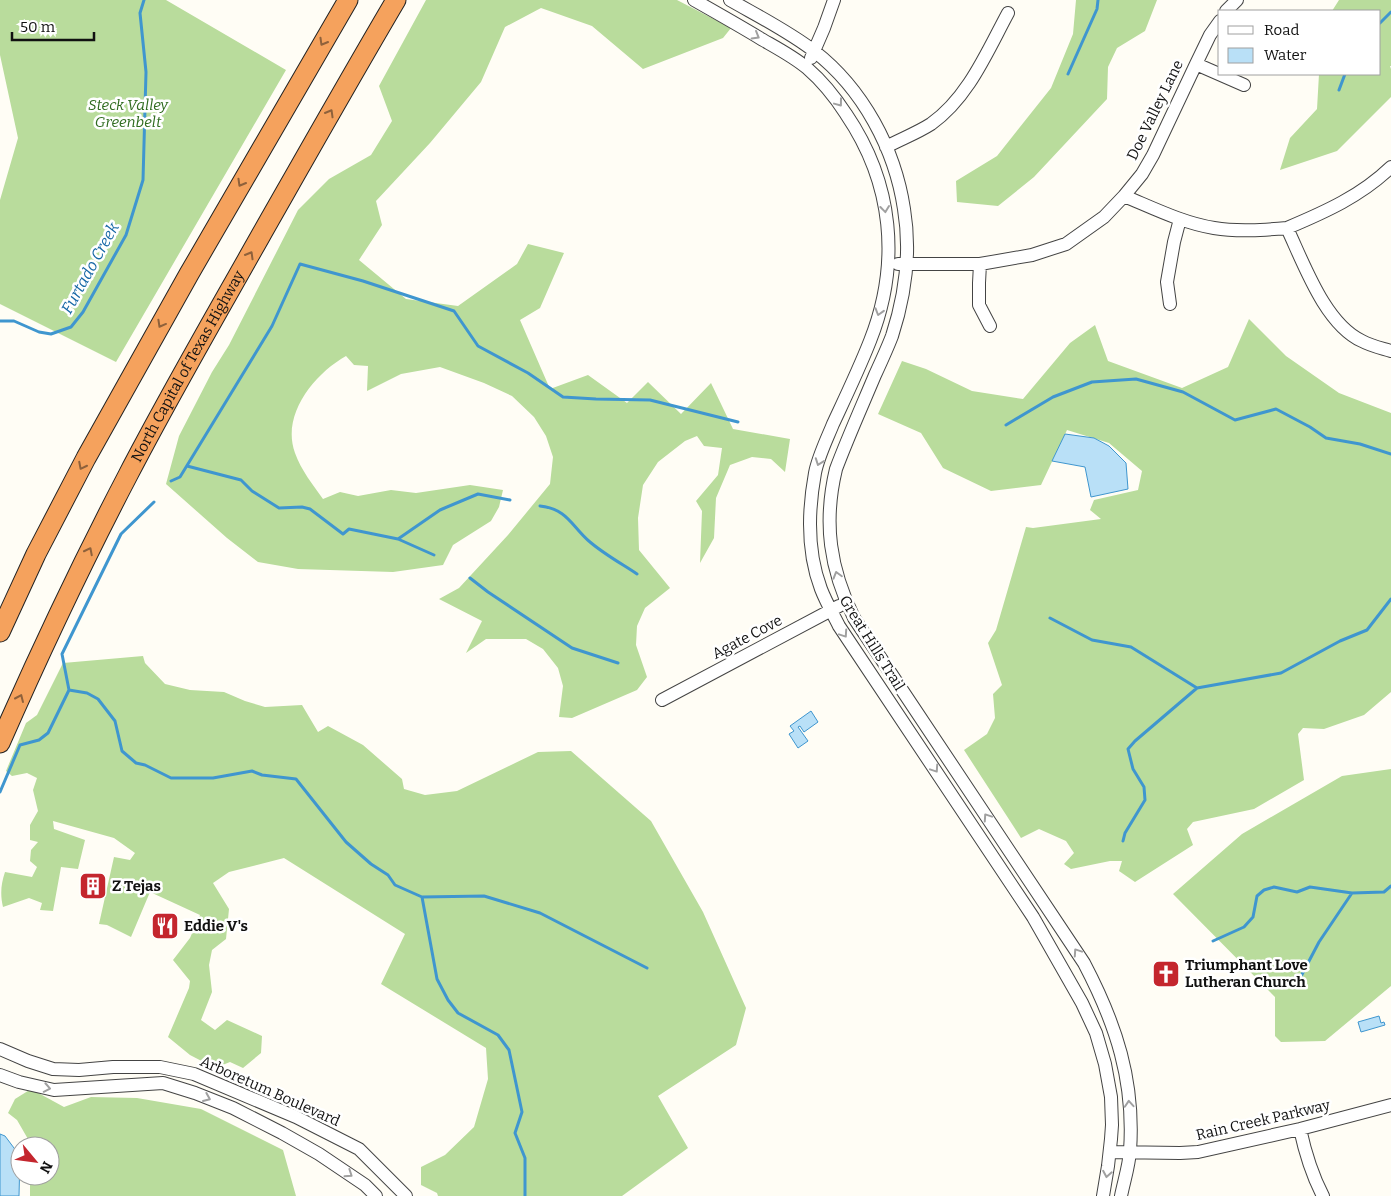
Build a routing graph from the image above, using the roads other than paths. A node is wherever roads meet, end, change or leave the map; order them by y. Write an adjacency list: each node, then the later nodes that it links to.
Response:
1 (348, 0): 29 (highway, one-way to 29)
2 (396, 0): 31 (highway, North Capital of Texas Highway, one-way to 2)
3 (694, 0): 12 (street, Great Hills Trail, one-way to 12)
4 (730, 0): 10 (street, Great Hills Trail)
5 (834, 0): 10 (street)
6 (1237, 0): 7 (street)
7 (1227, 10)
8 (1008, 13): 16 (street)
9 (1218, 24): 11 (street, Doe Valley Lane)
10 (814, 52): 12 (street); 16 (street, Great Hills Trail)
11 (1196, 64): 13 (street); 18 (street, Doe Valley Lane)
12 (806, 67): 22 (street, Great Hills Trail, one-way to 22)
13 (1218, 74)
14 (1221, 75): 15 (street)
15 (1244, 85)
16 (886, 147): 21 (street, Great Hills Trail)
17 (1391, 168): 20 (street)
18 (1124, 196): 19 (street); 23 (street, Doe Valley Lane)
19 (1180, 219): 20 (street); 24 (street)
20 (1287, 228): 26 (street)
21 (907, 263): 22 (street, Doe Valley Lane); 23 (street, Doe Valley Lane); 27 (street, Great Hills Trail, one-way to 21)
22 (888, 264): 28 (street, Great Hills Trail, one-way to 28)
23 (980, 264): 25 (street)
24 (1170, 304)
25 (990, 326)
26 (1391, 351)
27 (846, 602): 28 (street, Agate Cove); 37 (street, Great Hills Trail, one-way to 27)
28 (831, 611): 30 (street, Agate Cove); 36 (street, Great Hills Trail, one-way to 36)
29 (0, 632)
30 (662, 700)
31 (0, 743)
32 (6, 1052): 33 (street, Arboretum Boulevard); 39 (street, Arboretum Boulevard)
33 (1, 1077): 38 (street, Arboretum Boulevard, one-way to 38)
34 (1391, 1105): 35 (street, Rain Creek Parkway)
35 (1300, 1129): 37 (street, Rain Creek Parkway); 42 (street)
36 (1110, 1152): 37 (street, Rain Creek Parkway); 40 (street, Great Hills Trail, one-way to 40)
37 (1130, 1153): 41 (street, Great Hills Trail)
38 (376, 1196)
39 (406, 1196)
40 (1103, 1196)
41 (1121, 1196)
42 (1323, 1196)

